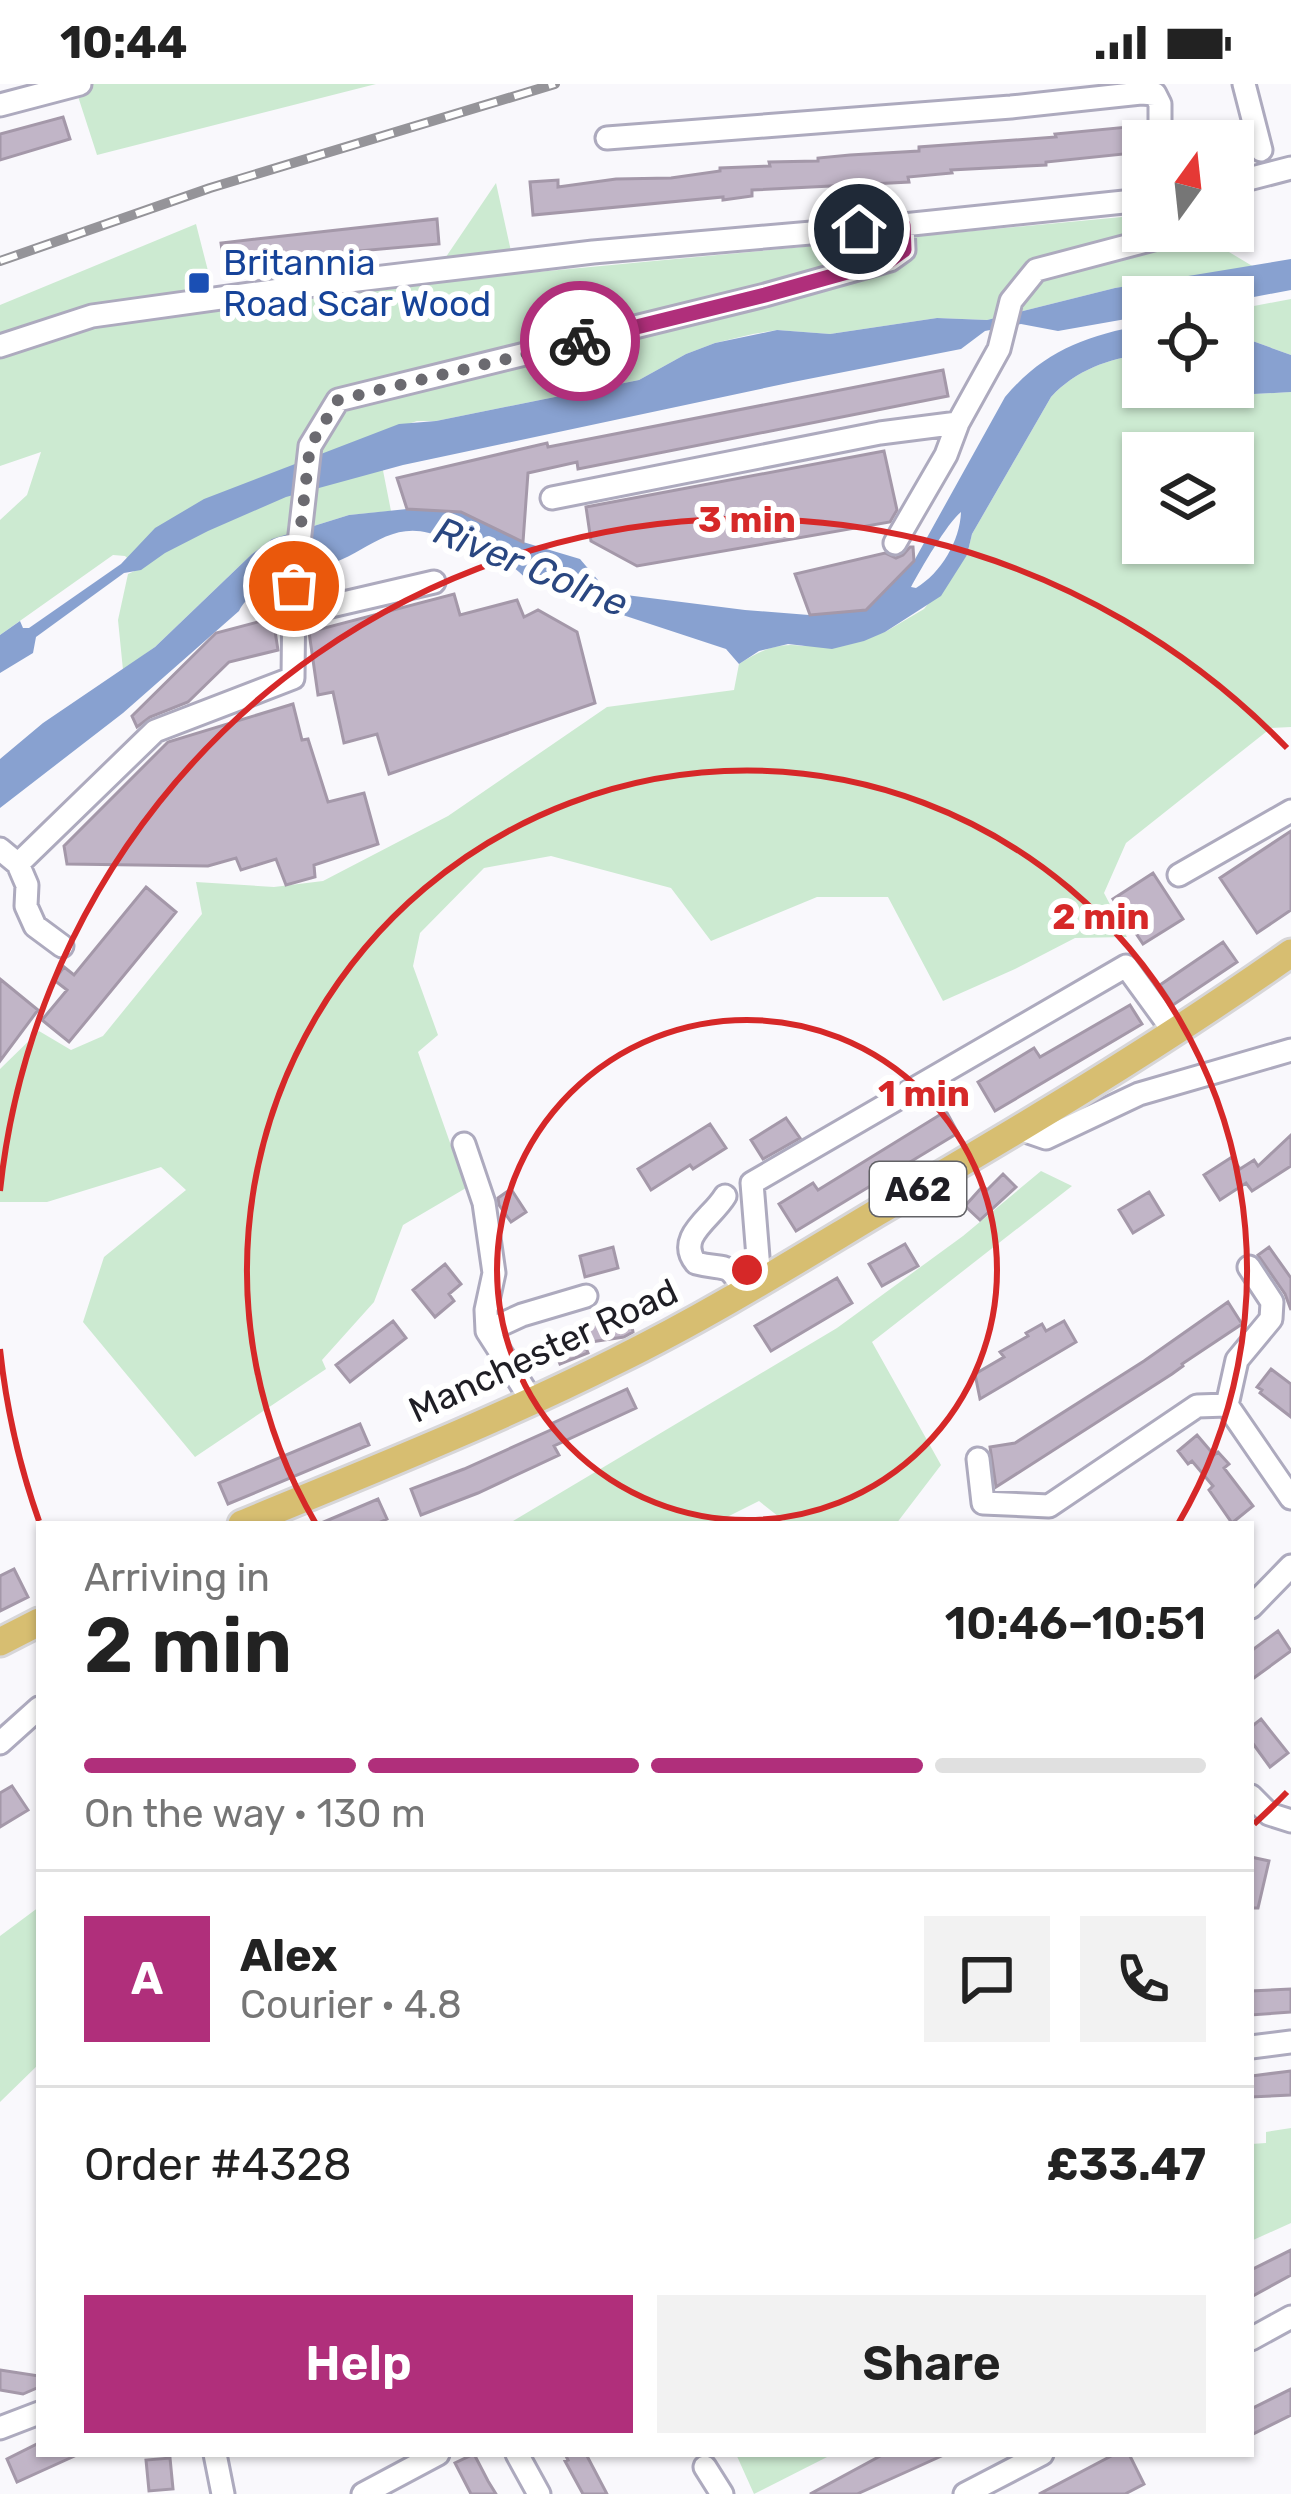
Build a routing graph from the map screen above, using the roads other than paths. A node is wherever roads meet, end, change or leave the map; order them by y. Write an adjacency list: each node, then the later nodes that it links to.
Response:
1 (80, 84): 3 (street)
2 (1244, 84): 6 (street)
3 (0, 105)
4 (1160, 120): 5 (street)
5 (607, 138)
6 (1261, 150)
7 (1291, 168): 8 (street)
8 (1254, 178)
9 (1122, 202): 10 (street)
10 (903, 225): 12 (street); 17 (street)
11 (1122, 247): 13 (street)
12 (0, 346)
13 (958, 423): 14 (street); 15 (street)
14 (552, 498)
15 (896, 543)
16 (434, 582): 17 (street)
17 (292, 615): 19 (street)
18 (1291, 811): 20 (street)
19 (9, 857): 21 (street)
20 (1179, 875)
21 (62, 946)
22 (1291, 952): 23 (main road, Manchester Road / A62)
23 (1174, 1032): 25 (main road, Manchester Road / A62); 29 (street)
24 (1291, 1050): 25 (street)
25 (1020, 1129): 29 (main road, Manchester Road / A62)
26 (464, 1144): 31 (street)
27 (724, 1196): 29 (street)
28 (1249, 1268): 33 (street)
29 (751, 1287): 32 (main road, Manchester Road / A62)
30 (586, 1296): 31 (street)
31 (487, 1331): 32 (street)
32 (532, 1401): 36 (main road, Manchester Road / A62)
33 (1227, 1405): 34 (street); 35 (street)
34 (978, 1459)
35 (1291, 1498)
36 (249, 1521)
37 (1291, 1566): 38 (street)
38 (1254, 1604)
39 (36, 1624): 40 (main road)
40 (0, 1642)
41 (36, 1711): 42 (street)
42 (0, 1743)
43 (1254, 1799): 44 (street)
44 (1291, 1821)
45 (1291, 2042): 46 (street)
46 (1254, 2047)
47 (1291, 2317): 48 (street)
48 (1254, 2337)
49 (36, 2414): 50 (street)
50 (0, 2428)
51 (216, 2457): 56 (street)
52 (432, 2457): 57 (street)
53 (519, 2457): 58 (street)
54 (1036, 2457): 60 (street)
55 (705, 2468): 59 (street)
56 (223, 2494)
57 (363, 2494)
58 (539, 2494)
59 (722, 2494)
60 (965, 2494)

